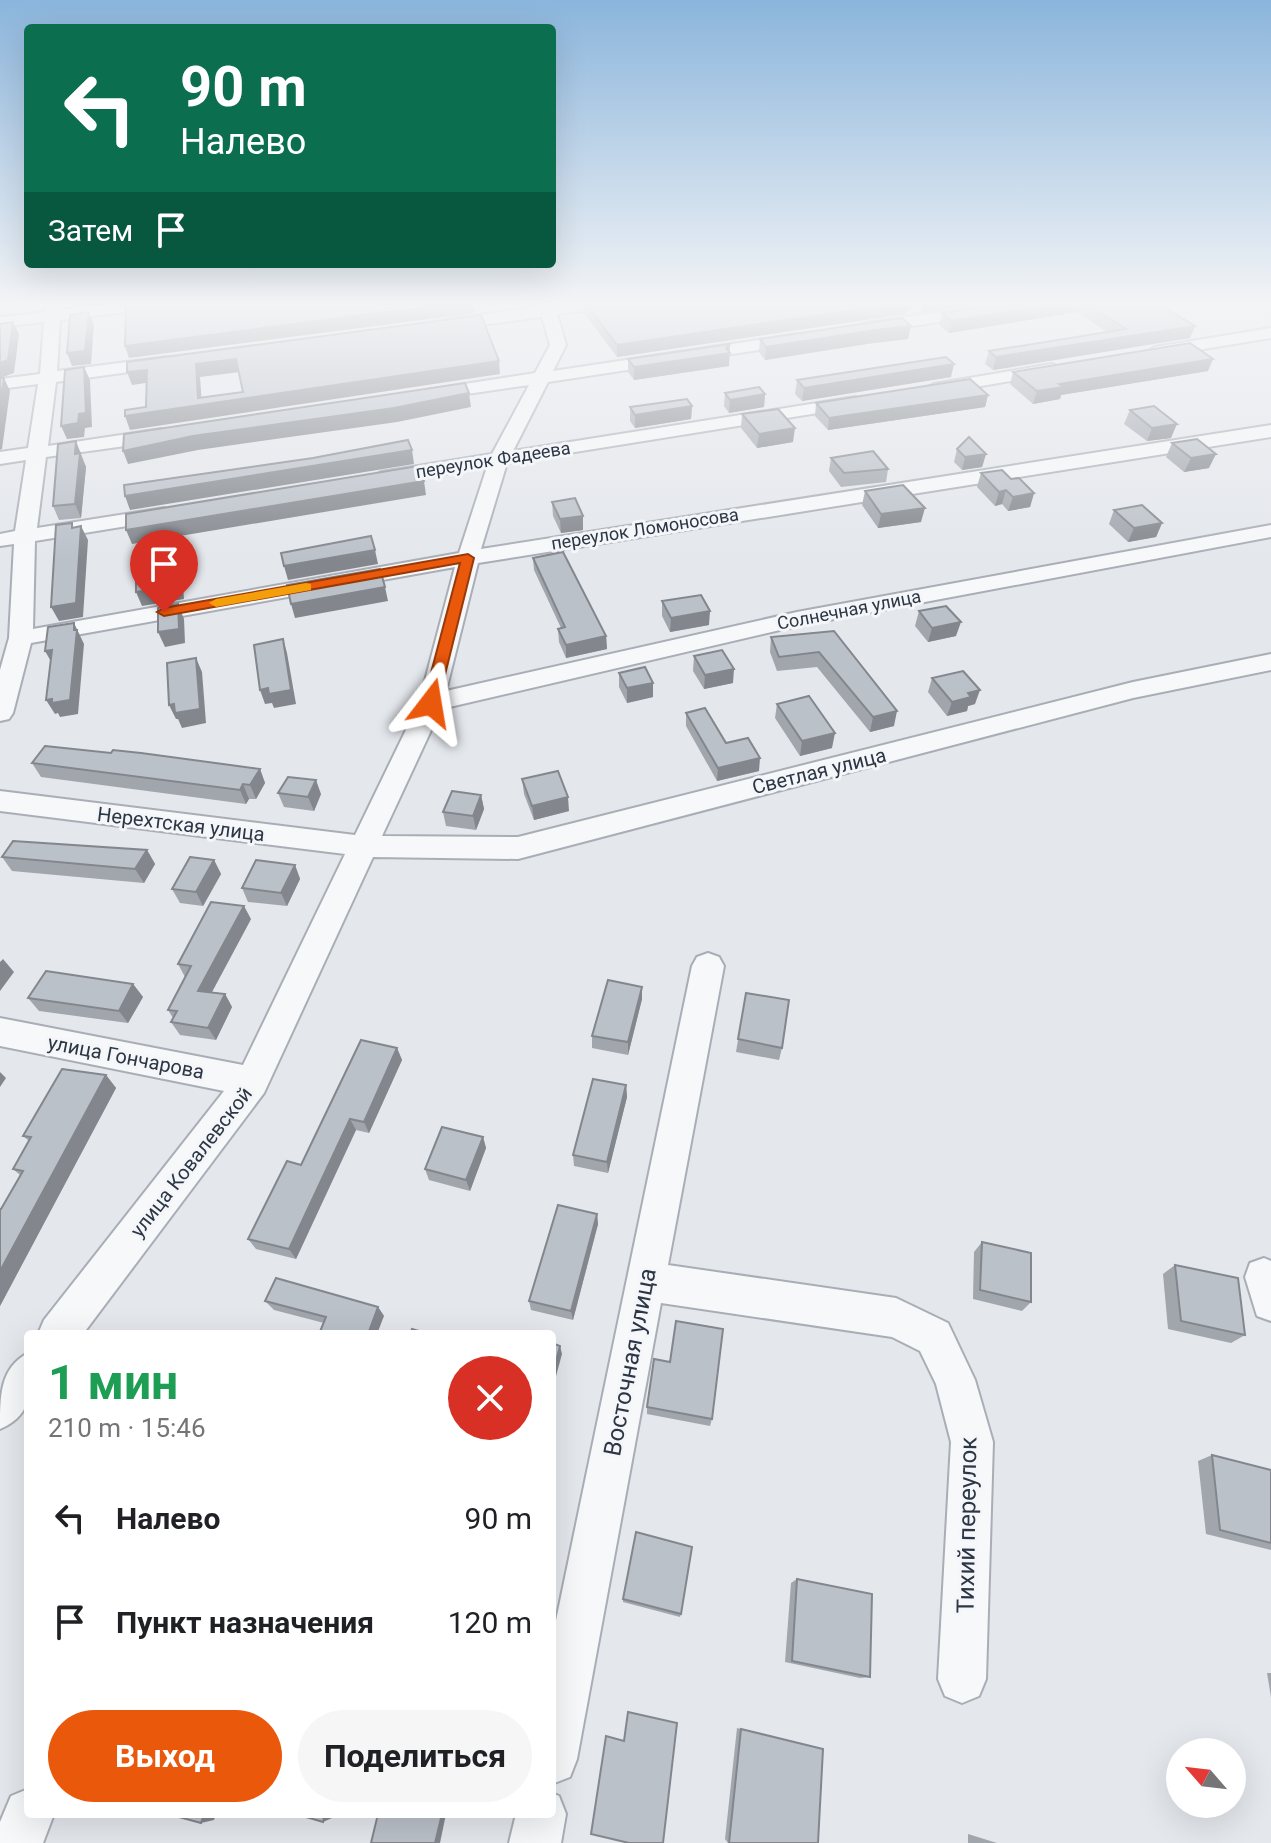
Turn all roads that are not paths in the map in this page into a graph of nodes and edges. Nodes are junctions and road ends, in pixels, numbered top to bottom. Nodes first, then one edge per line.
1 (46, 390) edge
2 (460, 390) edge
3 (534, 390) edge
4 (926, 390) edge
5 (920, 391) edge
6 (414, 397) edge
7 (873, 399) edge
8 (1271, 431) edge
9 (178, 433) edge
10 (39, 451) junction
11 (0, 458) edge
12 (499, 459) junction
13 (362, 482) edge
14 (178, 512) edge
15 (1271, 531) edge
16 (25, 537) junction
17 (0, 540) edge
18 (468, 558) junction
19 (21, 638) junction
20 (1271, 662) edge
21 (431, 703) junction
22 (0, 713) edge
23 (0, 801) edge
24 (363, 846) junction
25 (708, 966) dead end
26 (0, 1032) edge
27 (252, 1082) junction
28 (646, 1281) junction
29 (61, 1330) edge
30 (962, 1679) dead end
31 (556, 1739) edge
32 (27, 1818) edge
33 (540, 1818) edge
34 (17, 1843) edge
35 (535, 1843) edge

1 - 10 street
2 - 6 street
3 - 12 street, улица Ковалевской
4 - 5 street
7 - 12 street, переулок Фадеева
8 - 18 street, переулок Ломоносова
9 - 10 street
10 - 11 street
10 - 16 street
12 - 13 street, переулок Фадеева
12 - 18 street, улица Ковалевской
14 - 16 street
15 - 21 street, Солнечная улица
16 - 17 street
16 - 19 street
18 - 19 street, переулок Ломоносова
18 - 21 street, улица Ковалевской
19 - 22 street
20 - 24 street, Светлая улица
21 - 24 street, улица Ковалевской
23 - 24 street, Нерехтская улица
24 - 27 street, улица Ковалевской
25 - 28 street, Восточная улица
26 - 27 street, улица Гончарова
27 - 29 street, улица Ковалевской
28 - 30 street, Тихий переулок
28 - 31 street, Восточная улица
32 - 34 street
33 - 35 street

